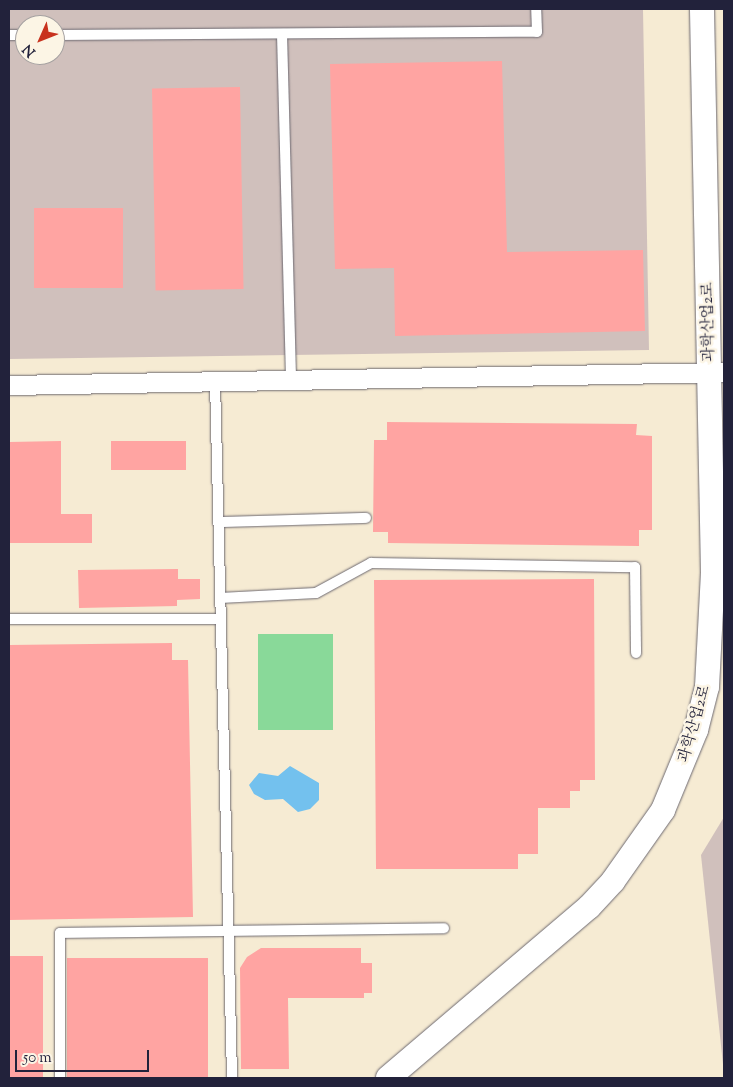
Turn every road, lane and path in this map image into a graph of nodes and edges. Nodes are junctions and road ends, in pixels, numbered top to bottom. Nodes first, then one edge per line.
1 (536, 9) edge
2 (702, 9) edge
3 (282, 34) junction
4 (65, 35) edge
5 (717, 373) edge
6 (291, 380) junction
7 (215, 381) junction
8 (9, 385) edge
9 (366, 518) dead end
10 (219, 522) junction
11 (220, 598) junction
12 (9, 619) edge
13 (221, 619) junction
14 (636, 653) dead end
15 (444, 928) dead end
16 (228, 931) junction
17 (60, 1078) edge
18 (232, 1078) edge
19 (388, 1078) edge

1 - 3 lane
2 - 5 street, 과학산업2로
3 - 4 lane
3 - 6 lane
5 - 6 street
5 - 19 street, 과학산업2로
6 - 7 street
7 - 8 street
7 - 10 lane
9 - 10 lane
10 - 11 lane
11 - 13 lane
11 - 14 lane
12 - 13 lane
13 - 16 lane
15 - 16 lane
16 - 17 lane
16 - 18 lane

